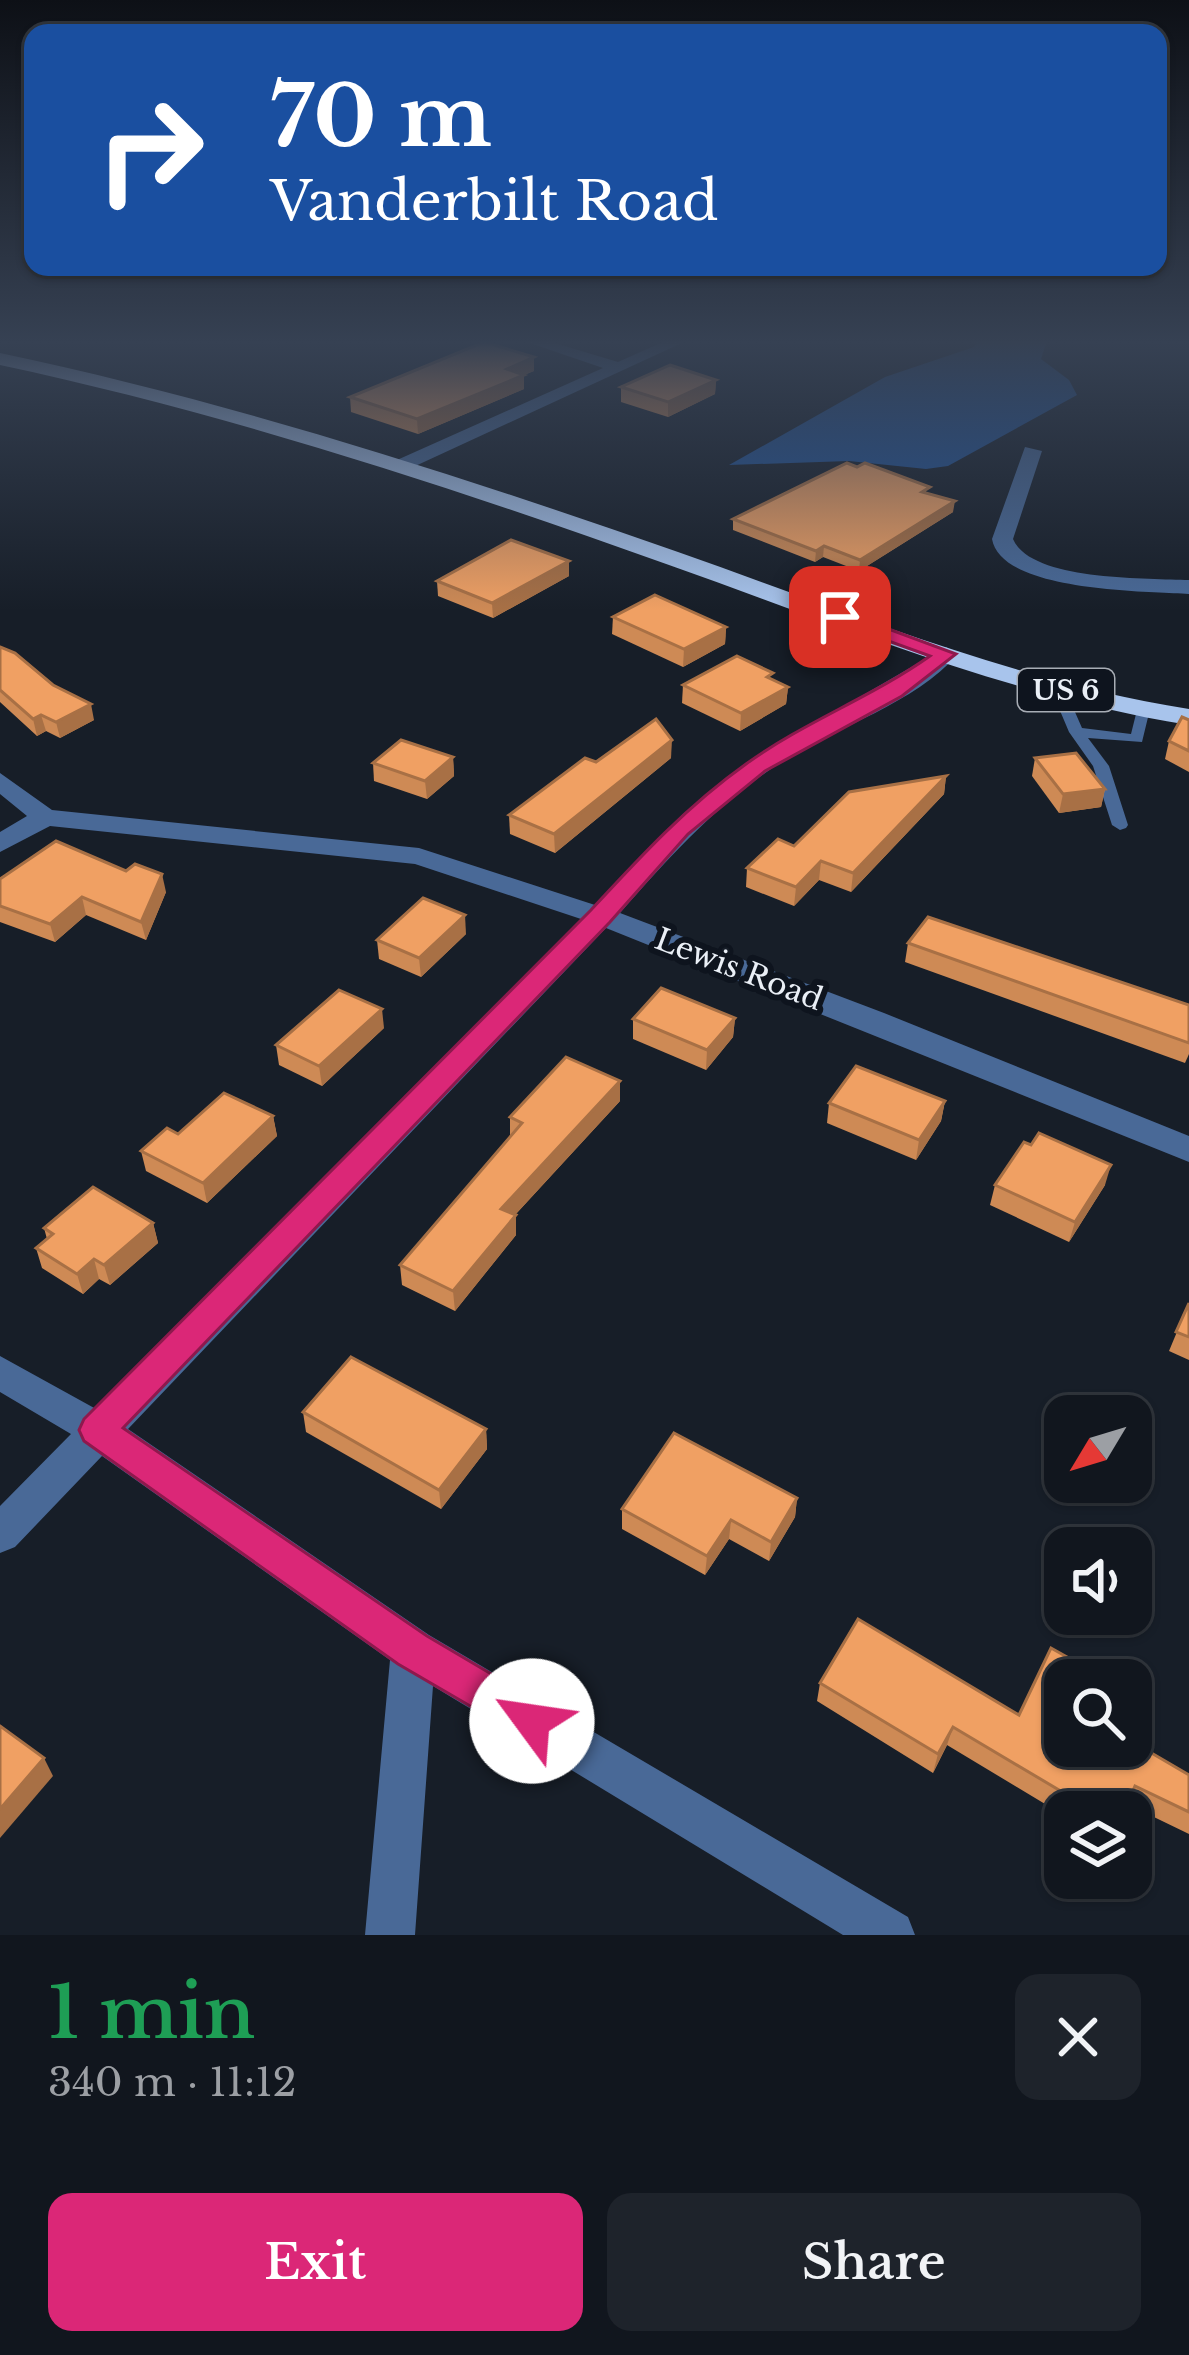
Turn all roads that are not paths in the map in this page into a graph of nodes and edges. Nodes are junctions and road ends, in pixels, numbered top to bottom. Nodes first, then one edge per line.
1 (297, 431) edge
2 (476, 431) edge
3 (1032, 452) dead end
4 (404, 464) junction
5 (1189, 587) edge
6 (946, 654) junction
7 (1057, 687) junction
8 (1143, 709) junction
9 (1189, 717) edge
10 (1076, 732) junction
11 (0, 782) edge
12 (45, 817) junction
13 (1120, 825) dead end
14 (0, 844) edge
15 (601, 916) junction
16 (1189, 1150) edge
17 (0, 1372) edge
18 (97, 1430) junction
19 (0, 1534) edge
20 (413, 1650) junction
21 (390, 1935) edge
22 (890, 1935) edge

1 - 4 highway, US 6
2 - 4 street
3 - 5 street
4 - 6 highway, US 6
6 - 7 highway, US 6
6 - 15 street
7 - 8 highway, US 6
7 - 10 lane
8 - 9 highway, US 6
8 - 10 lane
10 - 13 lane
11 - 12 street
12 - 14 street
12 - 15 street, Lewis Road
15 - 16 street, Lewis Road
15 - 18 street
17 - 18 street
18 - 19 street
18 - 20 street
20 - 21 street
20 - 22 street

